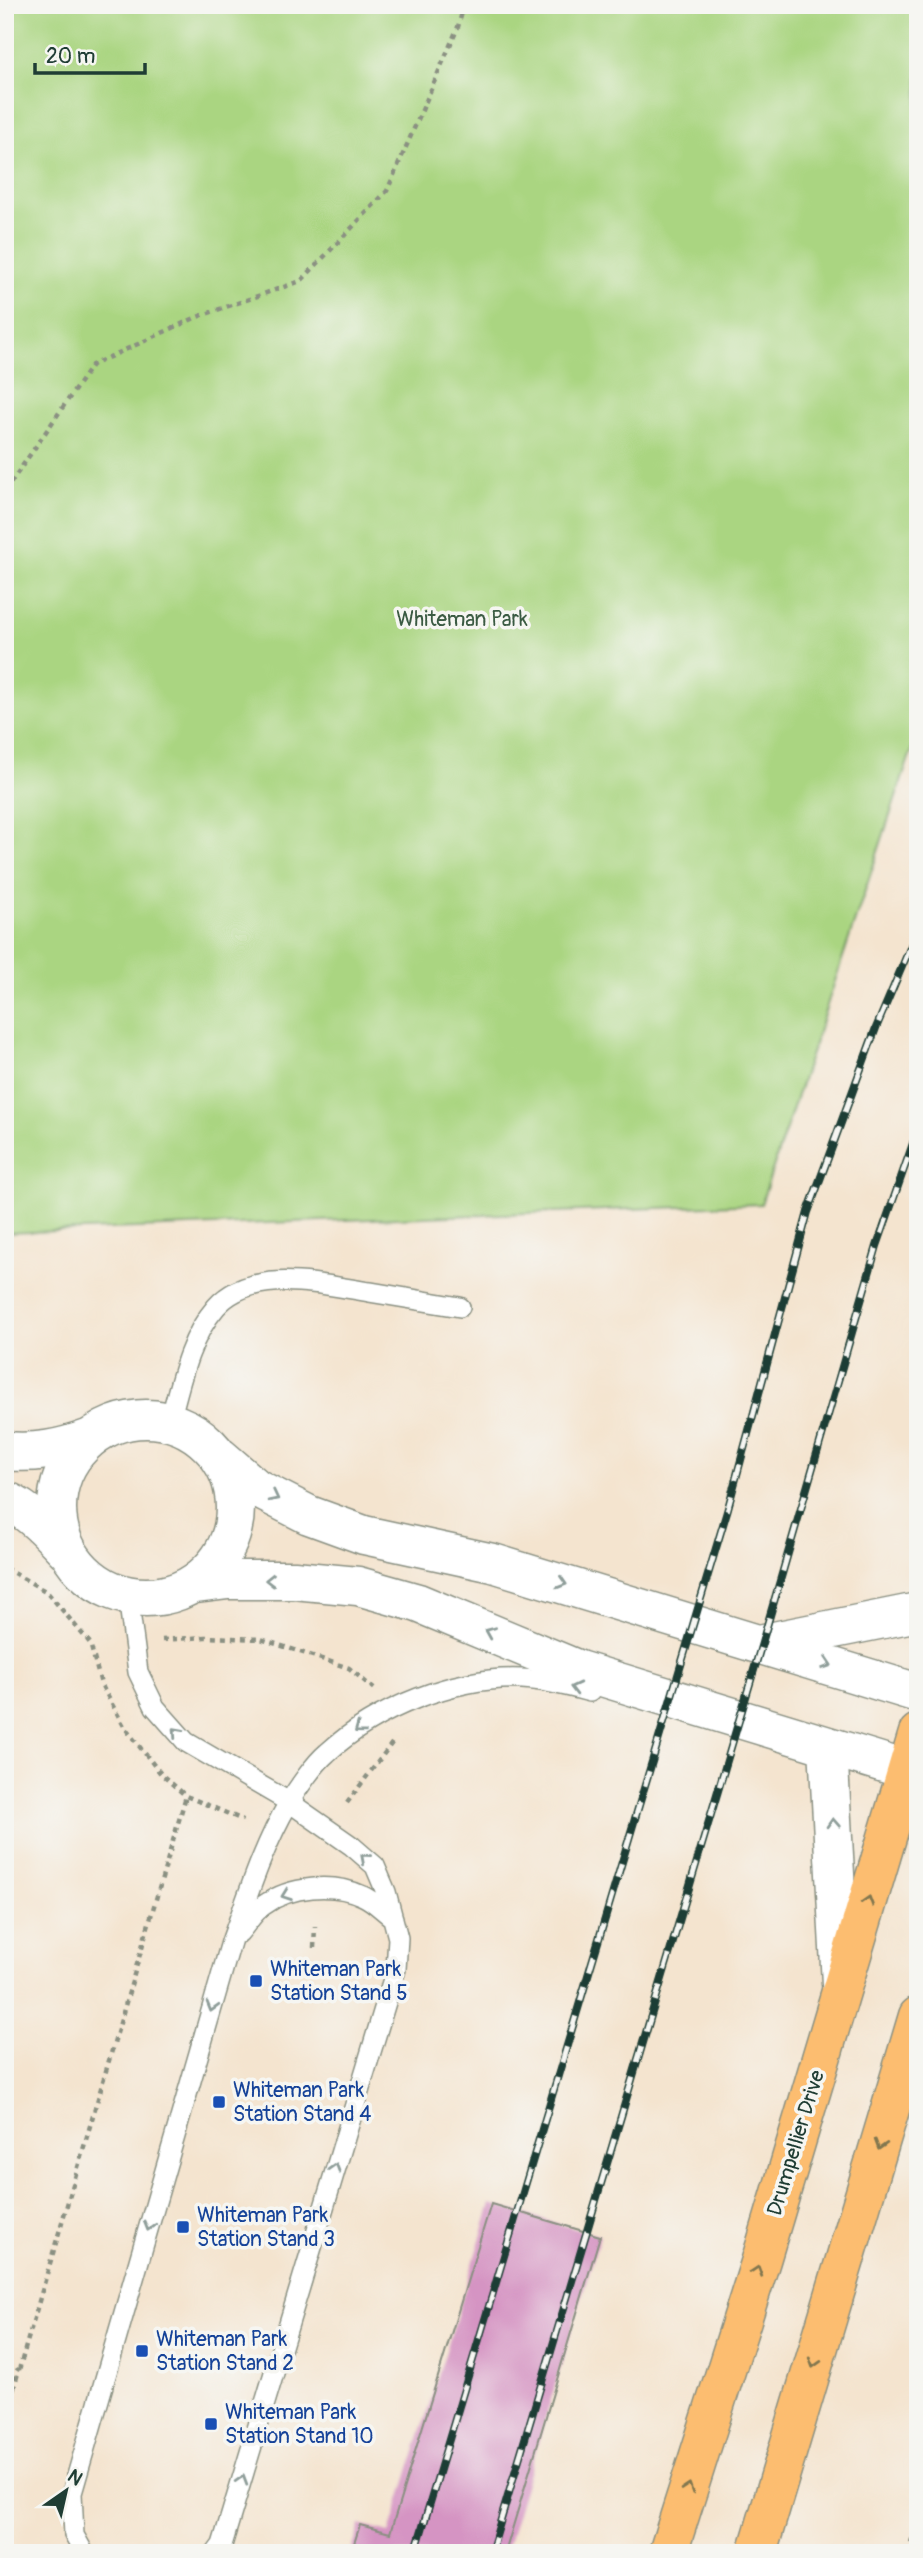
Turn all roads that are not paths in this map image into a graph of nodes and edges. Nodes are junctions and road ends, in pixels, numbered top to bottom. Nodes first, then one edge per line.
1 (460, 1307) dead end
2 (170, 1421) junction
3 (88, 1439) junction
4 (5, 1451) edge
5 (220, 1457) junction
6 (5, 1500) edge
7 (67, 1551) junction
8 (195, 1584) junction
9 (128, 1596) junction
10 (918, 1612) edge
11 (762, 1643) junction
12 (918, 1693) edge
13 (762, 1726) junction
14 (918, 1732) edge
15 (828, 1746) junction
16 (912, 1772) edge
17 (289, 1802) junction
18 (393, 1918) junction
19 (231, 1942) junction
20 (842, 1989) junction
21 (917, 2021) edge
22 (84, 2553) edge
23 (216, 2553) edge
24 (668, 2553) edge
25 (757, 2553) edge

1 - 2 lane
2 - 3 street
2 - 5 street
3 - 4 street
3 - 7 street
5 - 8 street
5 -> 11 street
6 - 7 street
7 - 9 street
8 - 9 street
13 -> 8 street
17 -> 9 lane
10 - 11 street
11 -> 12 street
13 - 15 street
13 -> 17 lane
14 - 16 main road, Drumpellier Drive
15 - 16 street
20 -> 15 street
20 -> 16 main road, Drumpellier Drive
18 -> 17 lane
17 - 19 lane
18 -> 19 lane
23 -> 18 lane
19 -> 22 lane
24 -> 20 main road, Drumpellier Drive
21 -> 25 main road

